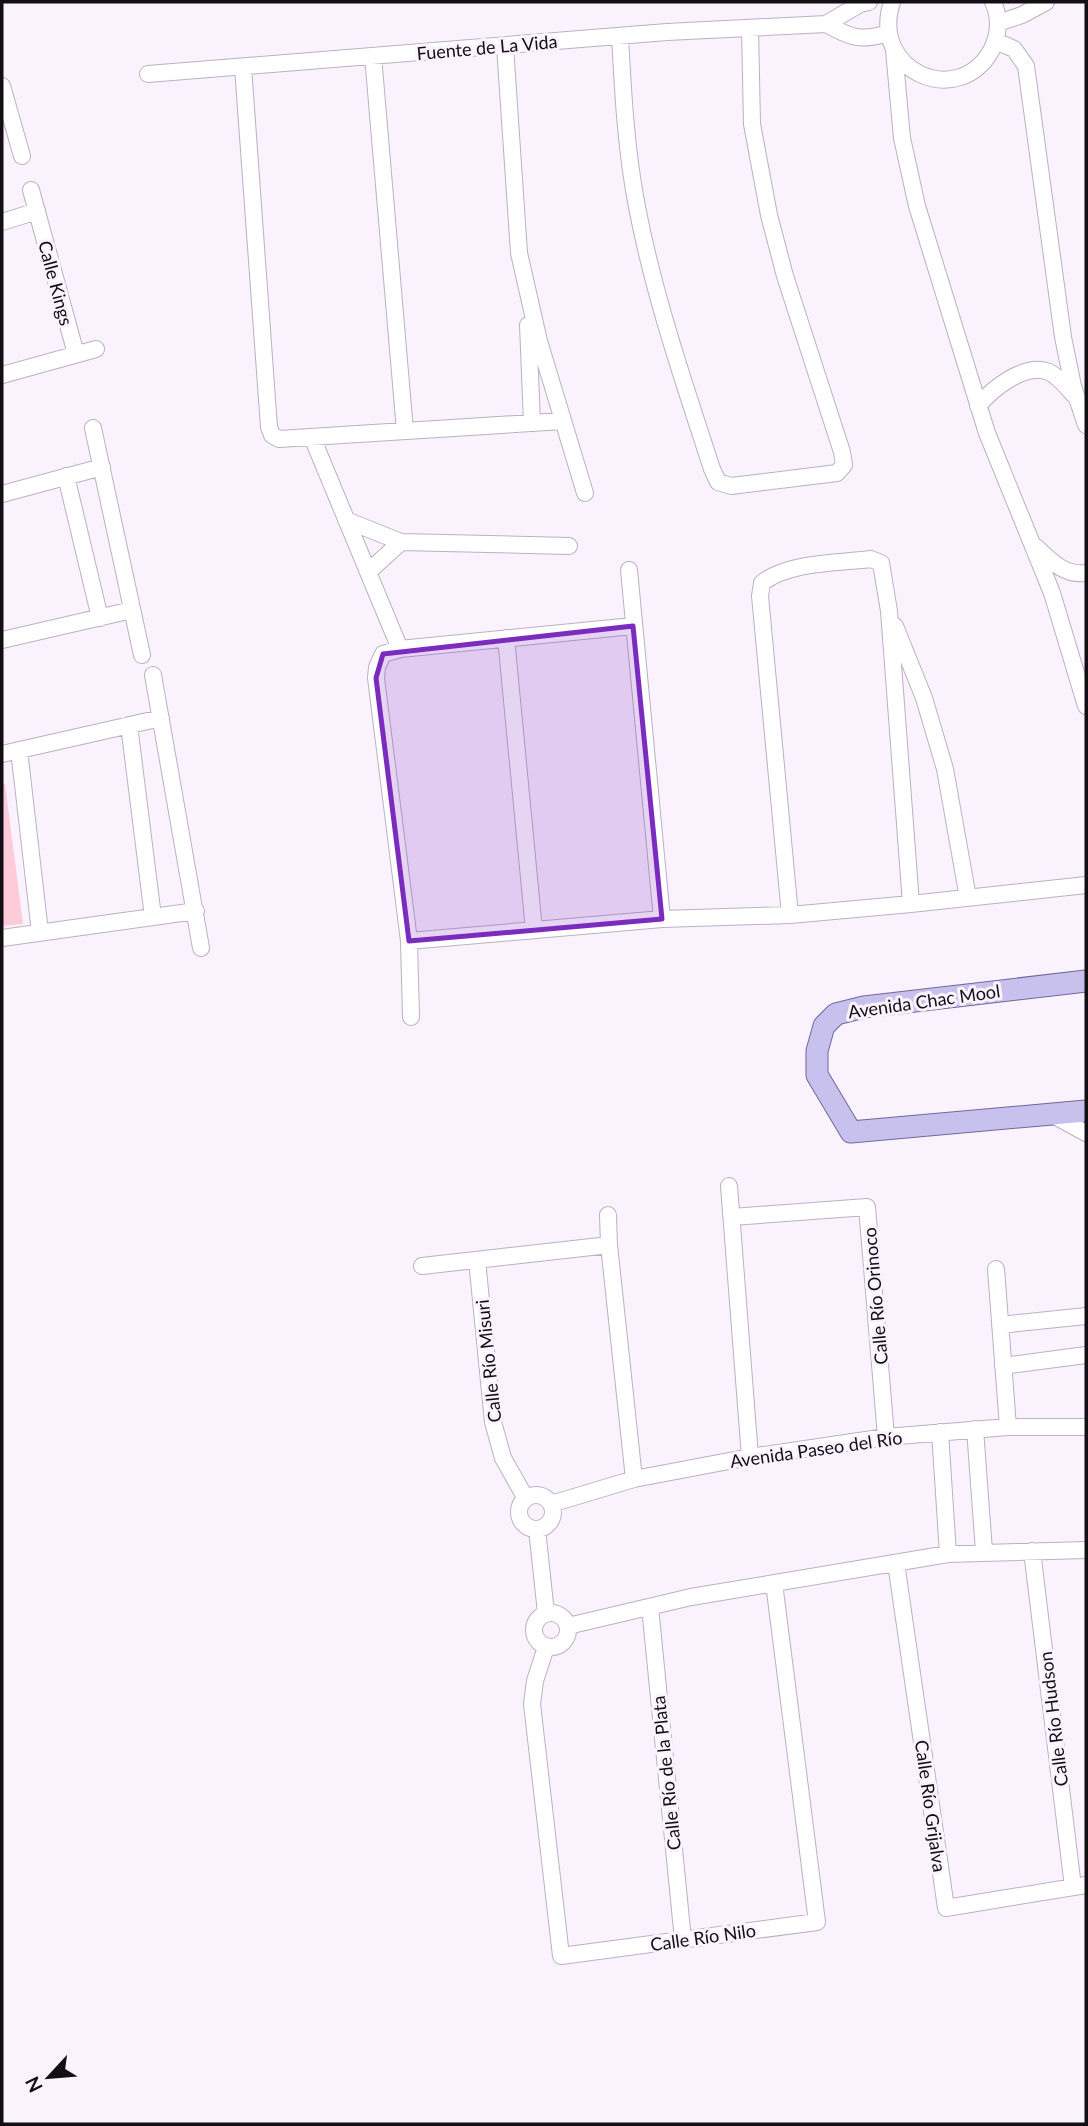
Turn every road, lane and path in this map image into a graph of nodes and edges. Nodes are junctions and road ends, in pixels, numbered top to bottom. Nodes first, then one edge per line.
1 (869, 2) edge
2 (892, 2) edge
3 (993, 2) edge
4 (1046, 2) edge
5 (827, 23) junction
6 (999, 23) junction
7 (750, 28) junction
8 (888, 33) junction
9 (620, 36) junction
10 (996, 41) junction
11 (505, 46) junction
12 (894, 50) junction
13 (373, 56) junction
14 (243, 67) junction
15 (148, 75) dead end
16 (2, 86) edge
17 (6, 116) edge
18 (22, 156) dead end
19 (31, 190) dead end
20 (37, 211) junction
21 (2, 222) edge
22 (527, 291) junction
23 (96, 349) dead end
24 (76, 354) junction
25 (2, 376) edge
26 (1077, 398) junction
27 (978, 406) junction
28 (563, 421) junction
29 (532, 423) junction
30 (1086, 425) edge
31 (93, 428) dead end
32 (405, 431) junction
33 (312, 438) junction
34 (102, 467) junction
35 (66, 475) junction
36 (585, 493) dead end
37 (2, 494) edge
38 (346, 520) junction
39 (401, 542) junction
40 (1031, 542) junction
41 (569, 546) dead end
42 (629, 570) dead end
43 (368, 572) junction
44 (1086, 573) edge
45 (132, 610) junction
46 (889, 611) junction
47 (100, 618) junction
48 (633, 626) junction
49 (506, 638) junction
50 (2, 640) edge
51 (400, 649) junction
52 (142, 655) dead end
53 (153, 675) dead end
54 (1086, 706) edge
55 (161, 718) junction
56 (129, 725) junction
57 (19, 750) junction
58 (2, 754) edge
59 (1086, 884) edge
60 (968, 898) junction
61 (911, 904) junction
62 (196, 911) junction
63 (790, 915) junction
64 (153, 917) junction
65 (662, 919) junction
66 (534, 930) junction
67 (40, 932) junction
68 (2, 938) edge
69 (409, 941) junction
70 (201, 948) dead end
71 (1086, 981) edge
72 (411, 1017) dead end
73 (1086, 1111) edge
74 (1053, 1115) junction
75 (1086, 1133) edge
76 (729, 1186) dead end
77 (608, 1215) dead end
78 (732, 1217) junction
79 (609, 1245) junction
80 (477, 1260) junction
81 (422, 1266) dead end
82 (996, 1269) dead end
83 (1086, 1316) edge
84 (1000, 1325) junction
85 (1086, 1355) edge
86 (1003, 1366) junction
87 (1008, 1427) junction
88 (1086, 1427) edge
89 (975, 1429) junction
90 (940, 1432) junction
91 (886, 1437) junction
92 (750, 1457) junction
93 (634, 1479) junction
94 (525, 1497) junction
95 (551, 1504) junction
96 (537, 1529) junction
97 (1032, 1550) junction
98 (1086, 1550) edge
99 (984, 1551) junction
100 (948, 1554) junction
101 (896, 1563) junction
102 (774, 1583) junction
103 (650, 1606) junction
104 (546, 1613) junction
105 (568, 1626) junction
106 (546, 1647) junction
107 (1080, 1886) edge
108 (683, 1940) junction

1 - 5 street, Fuente de La Vida
2 - 8 street
3 - 6 street
4 - 6 street
5 - 7 street, Fuente de La Vida
5 - 8 street, Fuente de La Vida
6 - 10 street
7 - 9 street, Fuente de La Vida
7 - 9 street
8 - 12 street
9 - 11 street, Fuente de La Vida
10 - 12 street
10 - 26 street
11 - 13 street, Fuente de La Vida
11 - 22 street
12 - 27 street
13 - 14 street, Fuente de La Vida
13 - 32 street
14 - 15 street, Fuente de La Vida
14 - 33 street
16 - 17 street
17 - 18 street
19 - 20 street, Calle Kings
20 - 21 street
20 - 24 street, Calle Kings
22 - 28 street
22 - 29 street
23 - 24 street
24 - 25 street
26 - 27 street
26 - 30 street
27 - 40 street
28 - 29 street
28 - 36 street
29 - 32 street
31 - 34 street
32 - 33 street
33 - 38 street
34 - 35 street
34 - 45 street
35 - 37 street
35 - 47 street
38 - 39 street
38 - 43 street
39 - 41 street
39 - 43 street
40 - 44 street
40 - 54 street
42 - 48 street
43 - 51 street
45 - 47 street
45 - 52 street
46 - 60 street
46 - 61 street
46 - 63 street
47 - 50 street
48 - 49 street
48 - 65 street
49 - 51 street
49 - 66 street
51 - 69 street
53 - 55 street
55 - 56 street
55 - 62 street
56 - 57 street
56 - 64 street
57 - 58 street
57 - 67 street
59 - 60 street
60 - 61 street
61 - 63 street
62 - 64 street
62 - 70 street
63 - 65 street
64 - 67 street
65 - 66 street
66 - 69 street
67 - 68 street
69 - 72 street
71 - 74 main road, Avenida Chac Mool
73 - 74 main road, Avenida Chac Mool
74 - 75 street
76 - 78 street
77 - 79 street
78 - 91 street, Calle Río Orinoco
78 - 92 street
79 - 80 street
79 - 93 street
80 - 81 street
80 - 94 street, Calle Río Misuri
82 - 84 street
83 - 84 street
84 - 86 street
85 - 86 street
86 - 87 street
87 - 88 street, Avenida Paseo del Río
87 - 89 street, Avenida Paseo del Río
89 - 90 street, Avenida Paseo del Río
89 - 99 street
90 - 91 street, Avenida Paseo del Río
90 - 100 street
91 - 92 street, Avenida Paseo del Río
92 - 93 street, Avenida Paseo del Río
93 - 95 street, Avenida Paseo del Río
94 - 95 street
94 - 96 street
95 - 96 street
96 - 104 street
97 - 98 street
97 - 99 street
97 - 107 street, Calle Río Hudson
99 - 100 street
100 - 101 street
101 - 102 street
101 - 107 street, Calle Río Grijalva
102 - 103 street
102 - 108 street, Calle Río Nilo
103 - 105 street
103 - 108 street, Calle Río de la Plata
104 - 105 street
104 - 106 street
105 - 106 street
106 - 108 street, Calle Río Nilo

